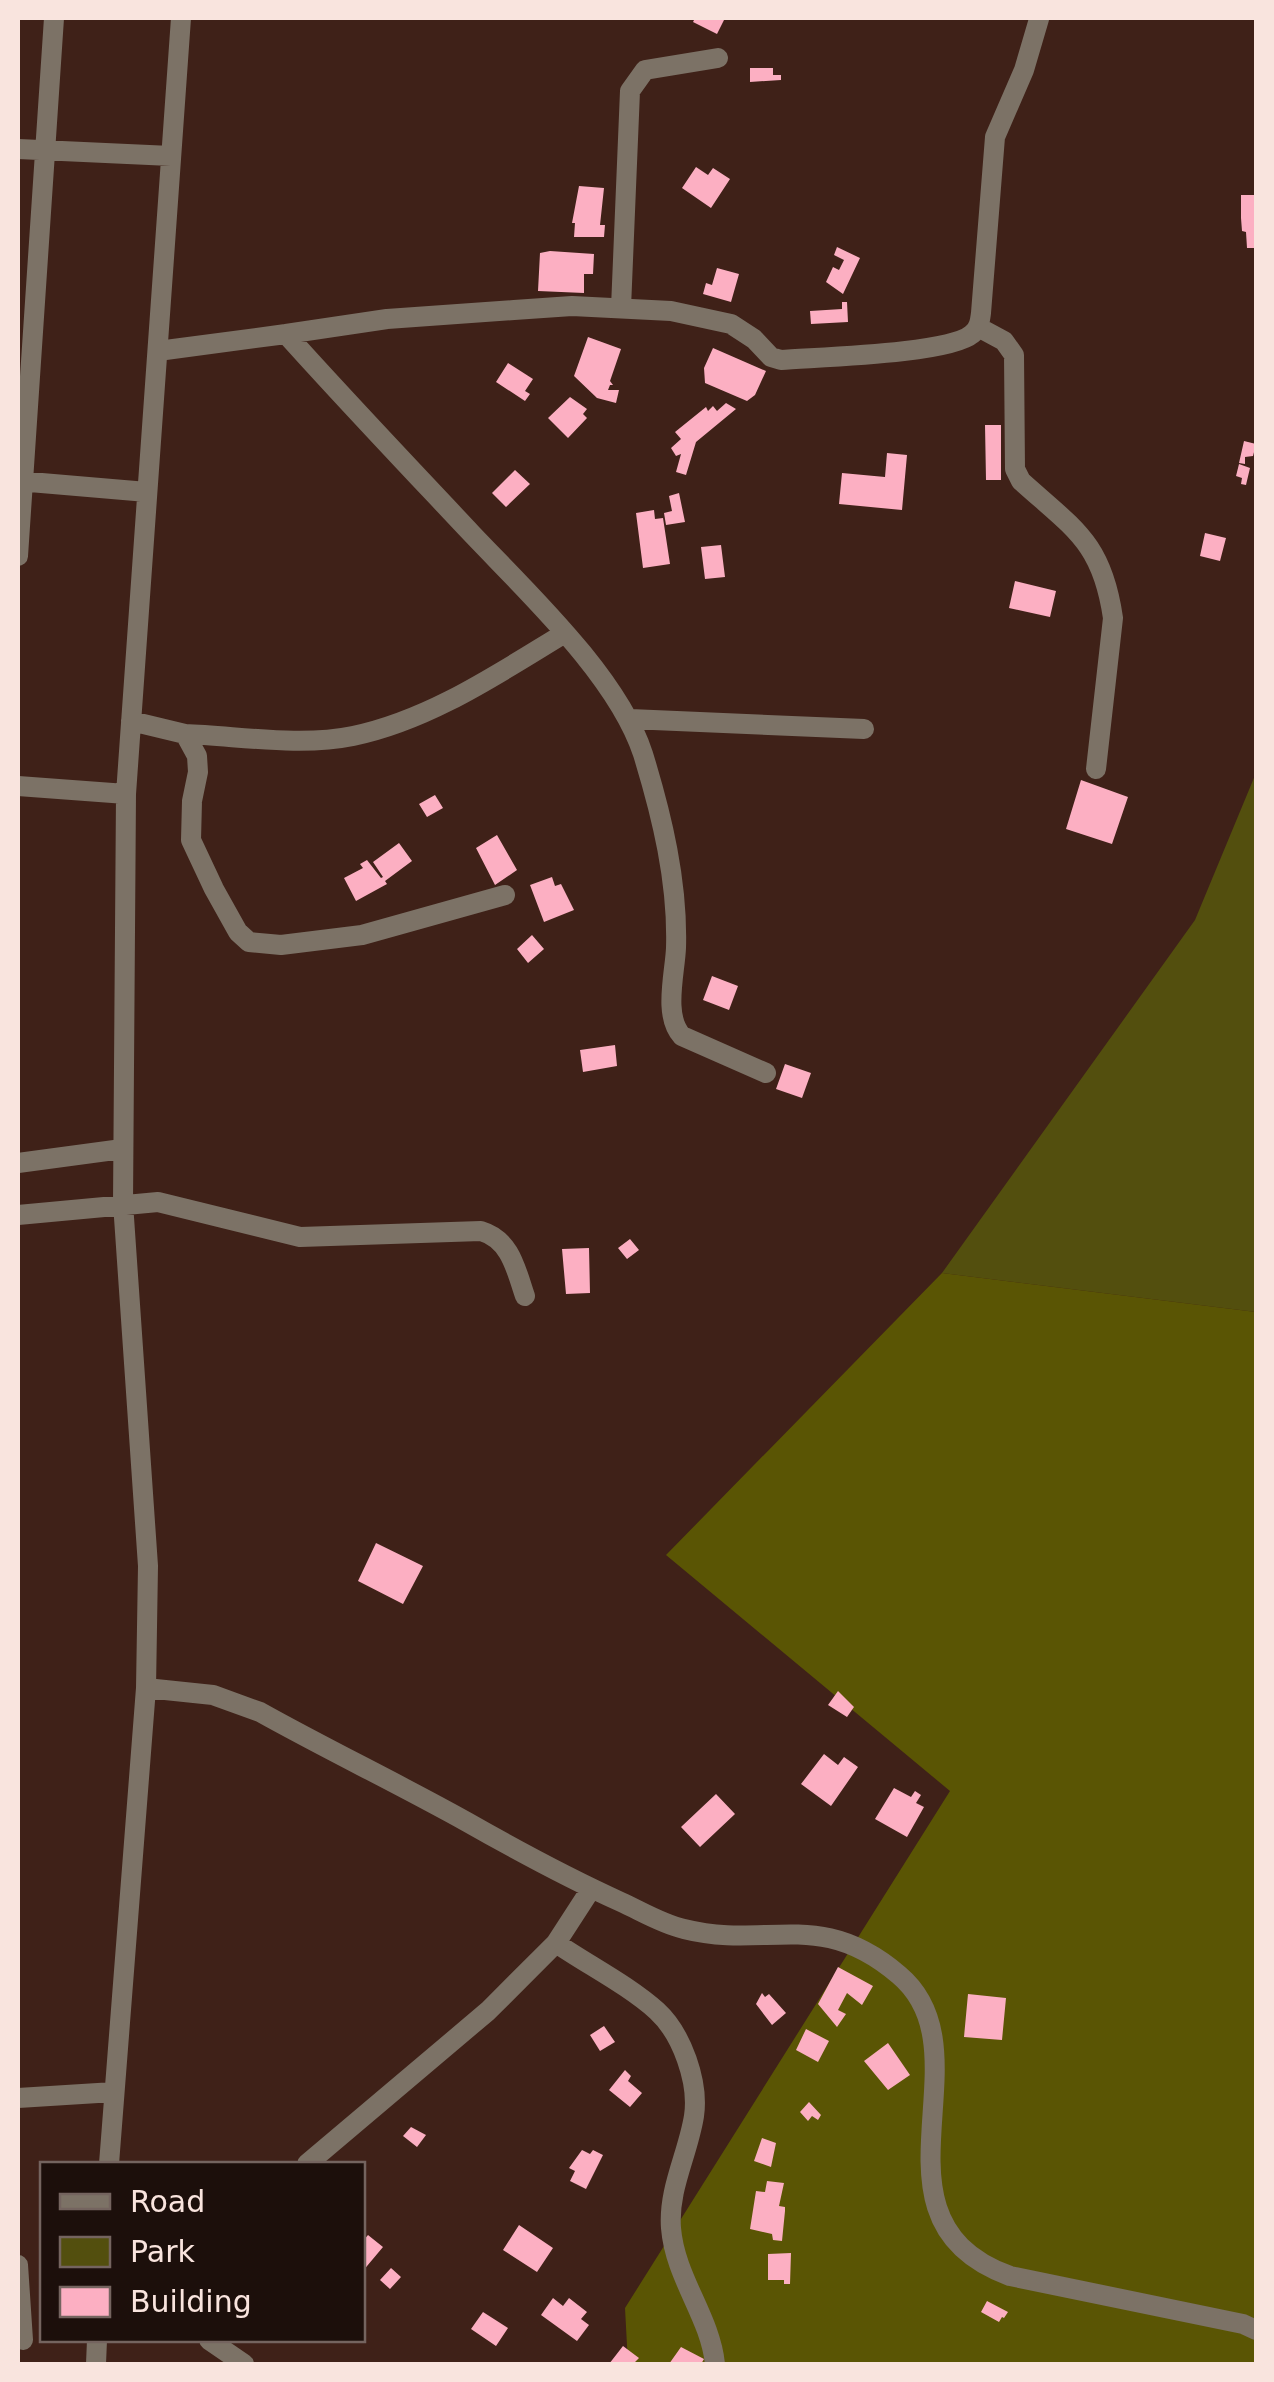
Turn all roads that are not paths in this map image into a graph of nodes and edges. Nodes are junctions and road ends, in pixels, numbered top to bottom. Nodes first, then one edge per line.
1 (54, 18) edge
2 (181, 18) edge
3 (1039, 19) edge
4 (718, 58) dead end
5 (18, 148) edge
6 (45, 150) junction
7 (171, 156) junction
8 (621, 308) junction
9 (978, 327) junction
10 (286, 334) junction
11 (158, 351) junction
12 (20, 481) edge
13 (147, 492) junction
14 (18, 556) edge
15 (566, 634) junction
16 (630, 719) junction
17 (131, 721) junction
18 (864, 729) dead end
19 (185, 734) junction
20 (1096, 769) dead end
21 (18, 786) edge
22 (126, 794) junction
23 (505, 895) dead end
24 (766, 1073) dead end
25 (122, 1148) junction
26 (18, 1163) edge
27 (124, 1203) junction
28 (18, 1215) edge
29 (524, 1296) dead end
30 (146, 1688) junction
31 (591, 1888) junction
32 (556, 1943) junction
33 (114, 2092) junction
34 (18, 2098) edge
35 (109, 2162) edge
36 (308, 2162) edge
37 (18, 2265) edge
38 (1256, 2330) edge
39 (28, 2339) edge
40 (212, 2342) edge
41 (244, 2364) edge
42 (715, 2364) edge

1 - 6 street
2 - 7 street
3 - 9 street
4 - 8 street
5 - 6 street
6 - 7 street
6 - 12 street
7 - 11 street
8 - 9 street
8 - 10 street
9 - 20 street
10 - 11 street
10 - 15 street
11 - 13 street
12 - 13 street
12 - 14 street
13 - 17 street
15 - 16 street
15 - 19 street
16 - 18 street
16 - 24 street
17 - 19 street
17 - 22 street
19 - 23 street
21 - 22 street
22 - 25 street
25 - 26 street
25 - 27 street
27 - 28 street
27 - 29 street
27 - 30 street
30 - 31 street
30 - 33 street
31 - 32 street
31 - 38 street
32 - 36 street
32 - 42 street
33 - 34 street
33 - 35 street
37 - 39 street
40 - 41 street

